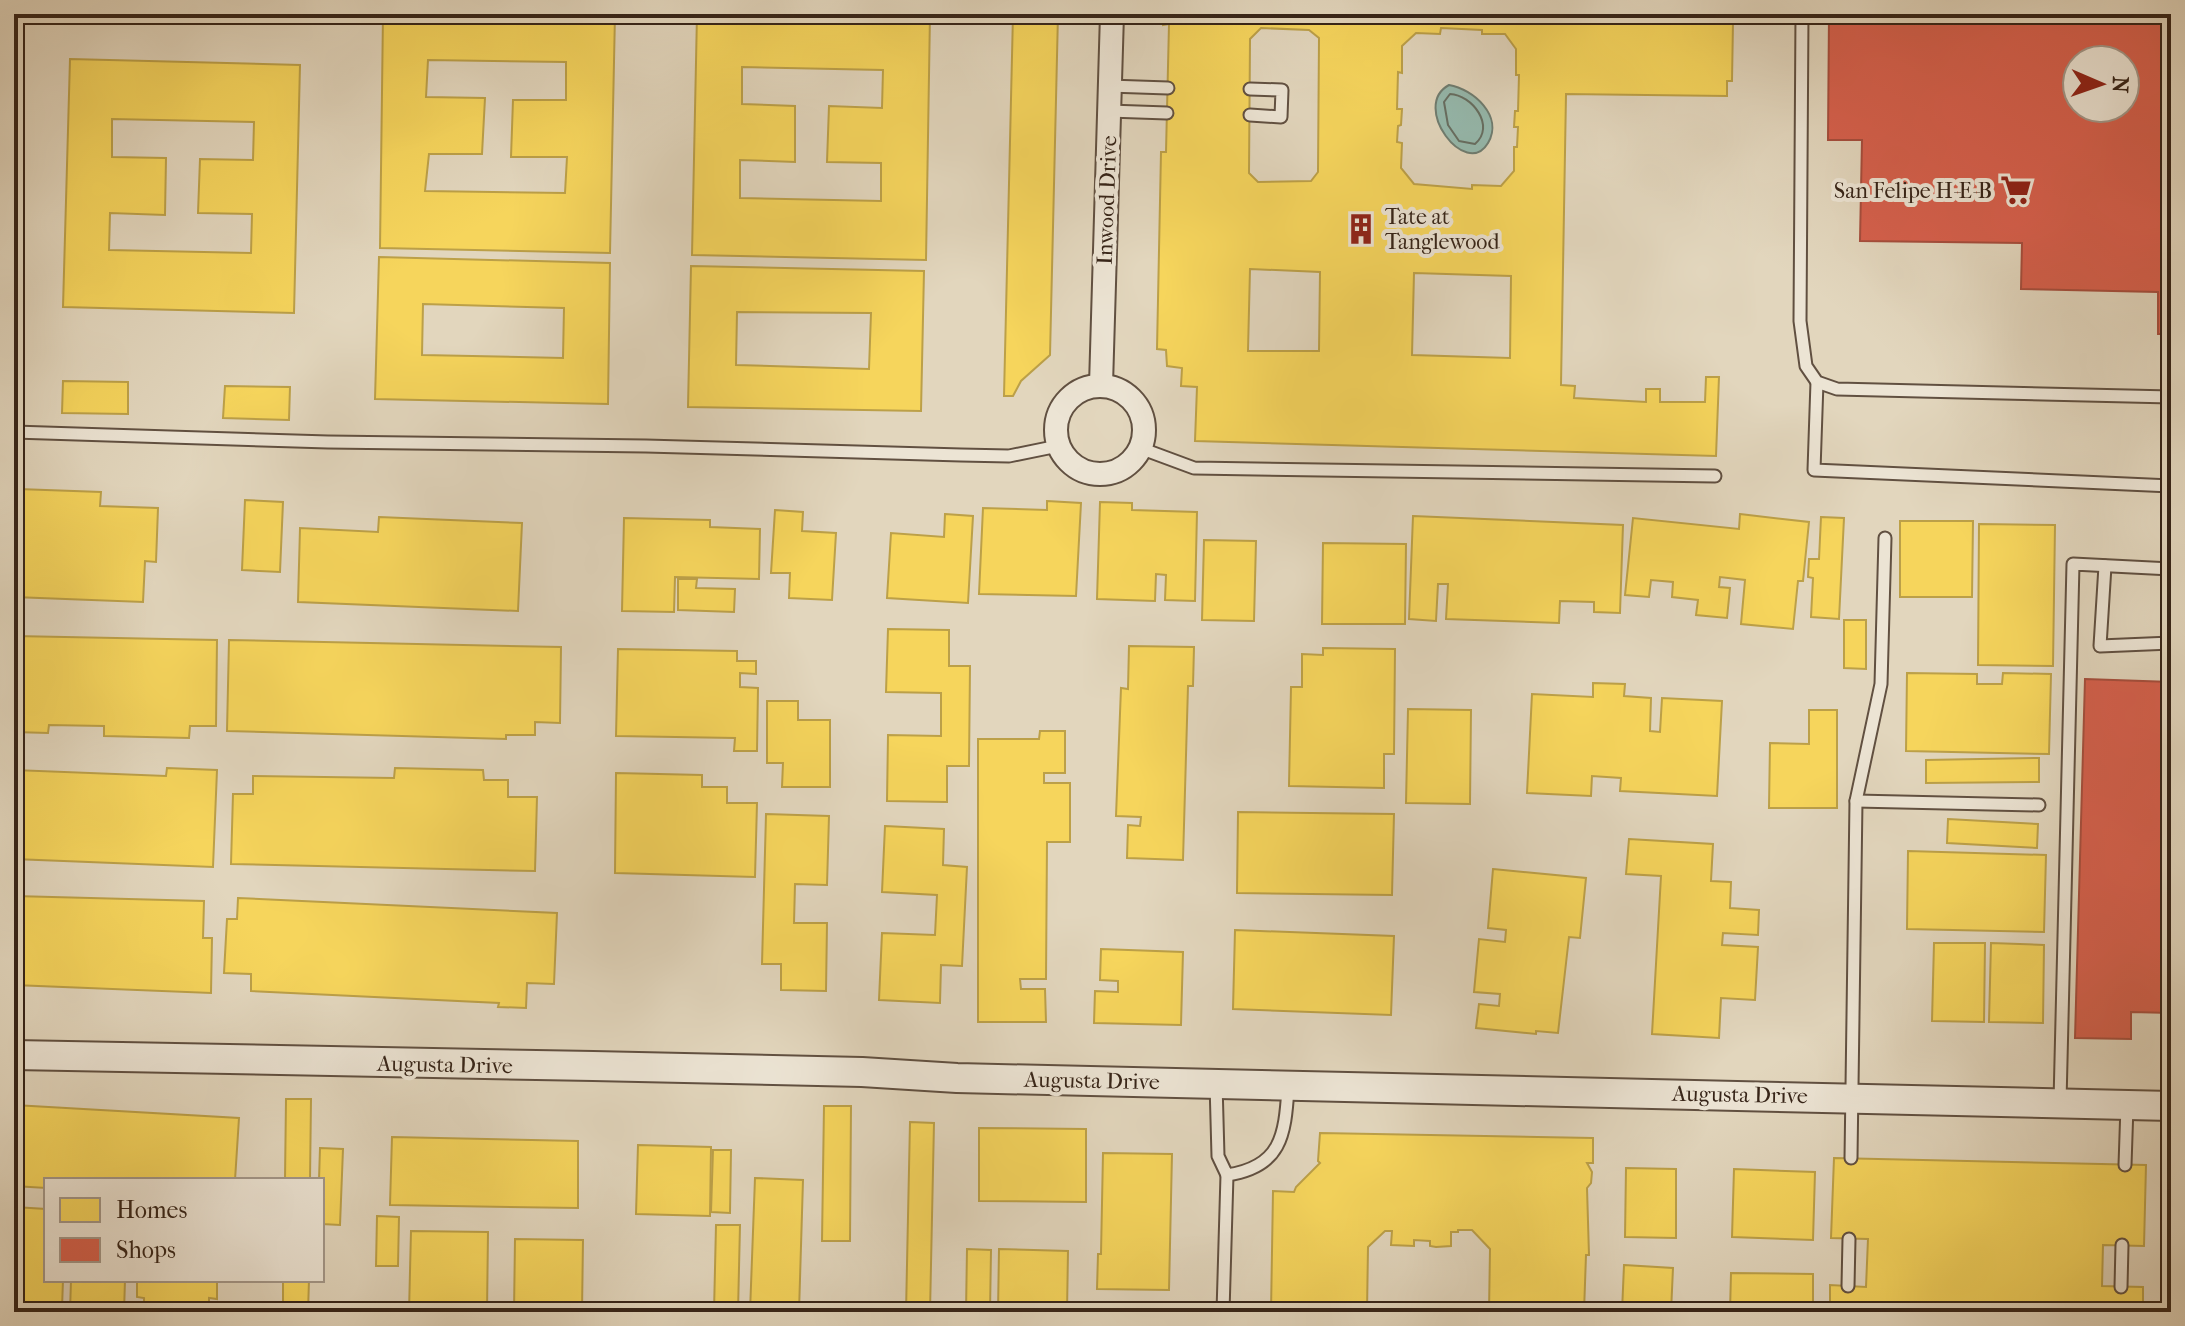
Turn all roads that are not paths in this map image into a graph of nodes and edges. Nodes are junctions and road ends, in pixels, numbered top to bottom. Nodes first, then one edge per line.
1 (1112, 14) edge
2 (1802, 14) edge
3 (1109, 86) junction
4 (1168, 88) dead end
5 (1250, 89) dead end
6 (1109, 111) junction
7 (1167, 113) dead end
8 (1250, 115) dead end
9 (1817, 382) junction
10 (1101, 385) junction
11 (2171, 397) edge
12 (14, 432) edge
13 (1058, 446) junction
14 (1140, 448) junction
15 (1715, 476) dead end
16 (2171, 486) edge
17 (1885, 538) dead end
18 (2105, 566) junction
19 (2171, 569) edge
20 (2171, 643) edge
21 (1856, 801) junction
22 (2039, 805) dead end
23 (14, 1055) edge
24 (1216, 1082) junction
25 (1289, 1084) junction
26 (1852, 1097) junction
27 (2060, 1102) junction
28 (2127, 1104) junction
29 (2171, 1106) edge
30 (1851, 1158) dead end
31 (2125, 1165) dead end
32 (1227, 1175) junction
33 (1849, 1239) dead end
34 (2122, 1245) dead end
35 (1848, 1286) dead end
36 (2121, 1287) dead end
37 (1223, 1312) edge

1 - 3 street, Inwood Drive
2 - 9 lane
3 - 4 lane
3 - 6 street, Inwood Drive
5 - 8 lane
6 - 7 lane
6 - 10 street, Inwood Drive
9 - 11 lane
9 - 16 lane
10 - 13 street
10 - 14 street
12 - 13 lane
13 - 14 street
14 - 15 lane
17 - 21 lane
18 - 19 lane
18 - 20 lane
18 - 27 lane
21 - 22 lane
21 - 26 lane
23 - 24 street, Augusta Drive
24 - 25 street, Augusta Drive
24 - 32 lane
25 - 26 street, Augusta Drive
25 - 32 lane
26 - 27 street, Augusta Drive
26 - 30 lane
27 - 28 street, Augusta Drive
28 - 29 street, Augusta Drive
28 - 31 lane
32 - 37 lane
33 - 35 lane
34 - 36 lane

